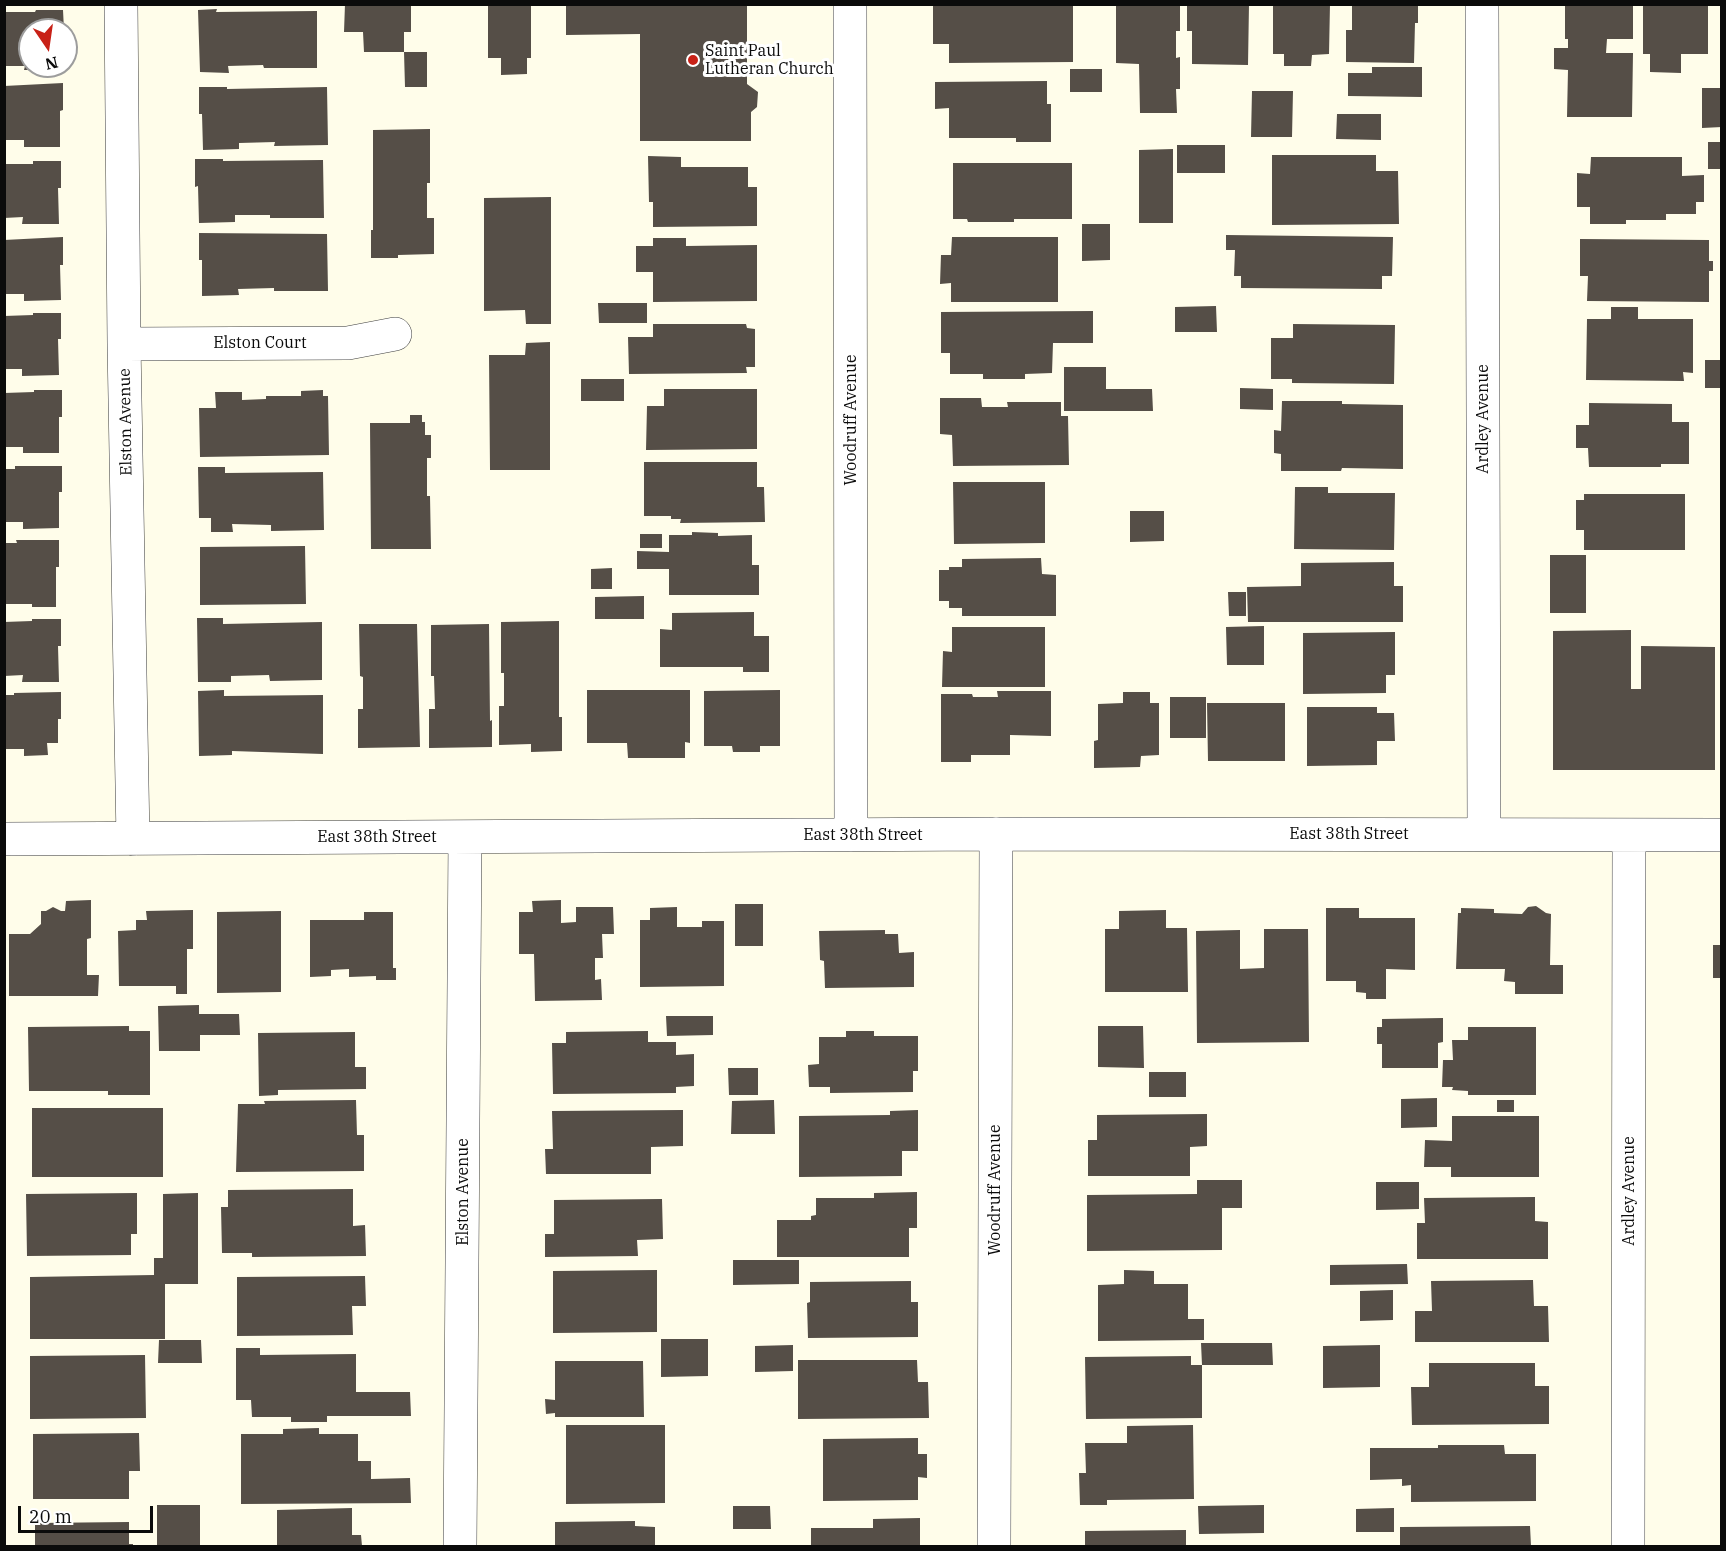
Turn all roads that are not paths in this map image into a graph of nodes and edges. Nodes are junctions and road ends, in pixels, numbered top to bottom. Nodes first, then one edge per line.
1 (121, 4) edge
2 (850, 4) edge
3 (1482, 4) edge
4 (395, 334) dead end
5 (124, 344) junction
6 (996, 834) junction
7 (1484, 834) junction
8 (851, 835) junction
9 (1629, 835) junction
10 (1722, 835) edge
11 (465, 837) junction
12 (4, 839) edge
13 (133, 839) junction
14 (460, 1546) edge
15 (994, 1546) edge
16 (1628, 1546) edge

1 - 5 street, Elston Avenue
2 - 8 street, Woodruff Avenue
3 - 7 street, Ardley Avenue
4 - 5 street, Elston Court
5 - 13 street, Elston Avenue
6 - 7 street, East 38th Street
6 - 8 street, East 38th Street
6 - 15 street, Woodruff Avenue
7 - 9 street, East 38th Street
8 - 11 street, East 38th Street
9 - 10 street, East 38th Street
9 - 16 street, Ardley Avenue
11 - 13 street, East 38th Street
11 - 14 street, Elston Avenue
12 - 13 street, East 38th Street

